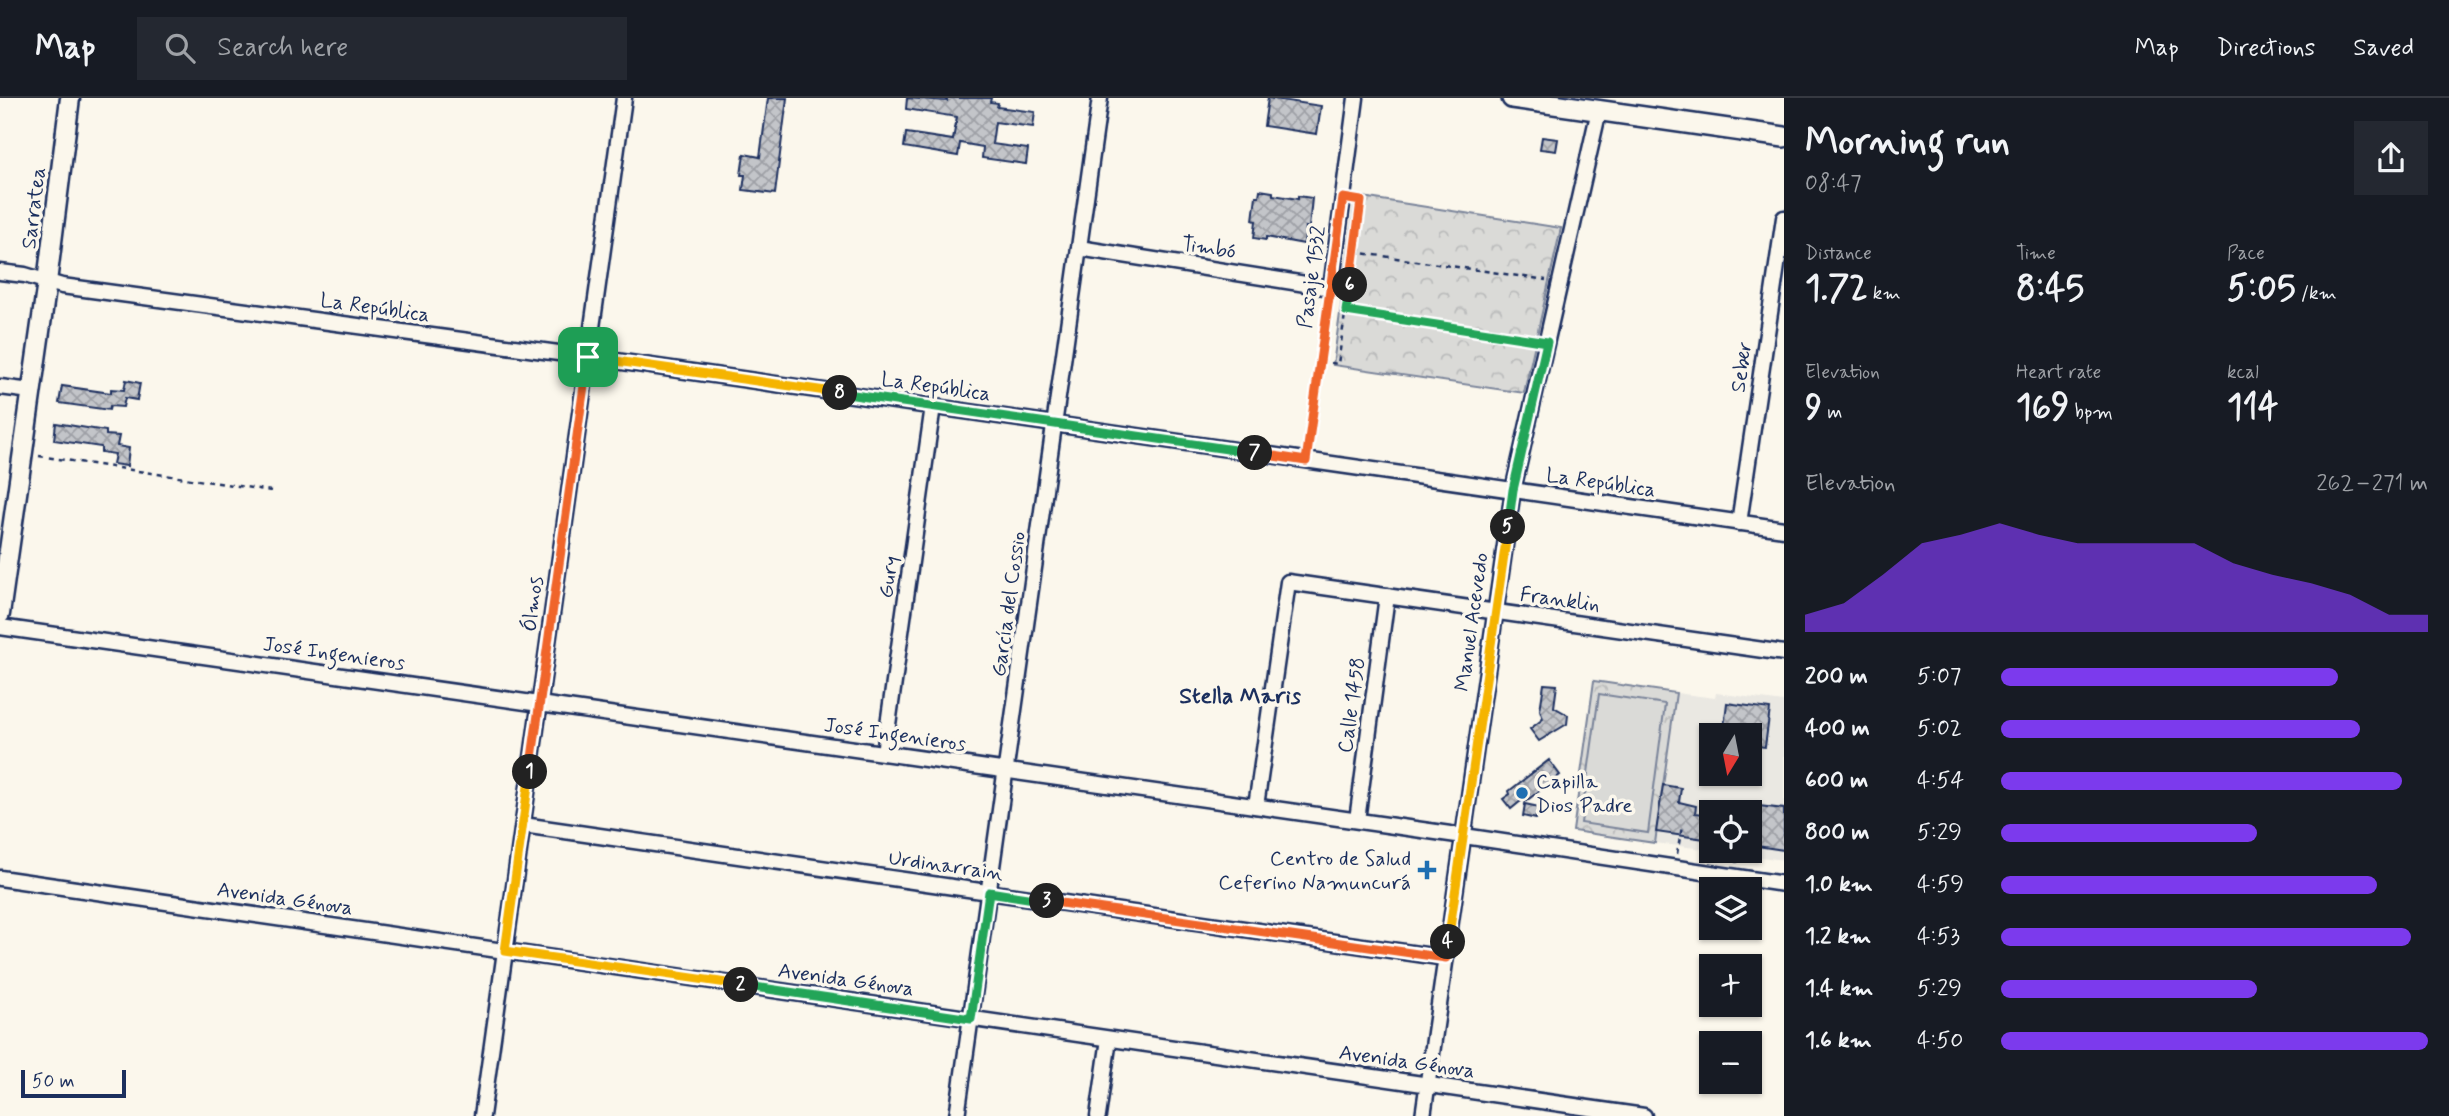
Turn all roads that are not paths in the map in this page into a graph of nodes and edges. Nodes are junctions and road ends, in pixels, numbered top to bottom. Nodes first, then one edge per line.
1 (70, 98) edge
2 (624, 98) edge
3 (1100, 98) edge
4 (1356, 98) edge
5 (1512, 98) edge
6 (1601, 104) edge
7 (1784, 137) edge
8 (1784, 218) edge
9 (1079, 248) junction
10 (0, 272) edge
11 (47, 282) junction
12 (1331, 288) joint
13 (588, 357) junction
14 (0, 387) edge
15 (31, 391) junction
16 (933, 407) junction
17 (1054, 424) junction
18 (1513, 490) junction
19 (1739, 523) junction
20 (1784, 529) edge
21 (1387, 596) junction
22 (1496, 611) junction
23 (0, 614) edge
24 (0, 627) edge
25 (1784, 653) edge
26 (540, 704) junction
27 (884, 753) junction
28 (1006, 771) junction
29 (1256, 806) junction
30 (1357, 820) junction
31 (523, 825) junction
32 (1464, 836) junction
33 (0, 878) edge
34 (1784, 884) edge
35 (989, 892) junction
36 (505, 951) junction
37 (1446, 958) junction
38 (971, 1019) junction
39 (1110, 1039) junction
40 (1428, 1085) junction
41 (482, 1116) edge
42 (957, 1116) edge
43 (1098, 1116) edge
44 (1423, 1116) edge
45 (1644, 1116) edge

1 - 11 street, Sarratea
2 - 13 street, Ólmos
3 - 9 street, García del Cossio
4 - 12 street, Pasaje 1532
5 - 6 main road
6 - 7 main road
6 - 18 street, Manuel Acevedo
8 - 19 street, Seber
9 - 12 street, Timbó
9 - 17 street, García del Cossio
10 - 11 street, La República
11 - 13 street, La República
11 - 15 street, Sarratea
13 - 16 street, La República
13 - 26 street, Ólmos
14 - 15 street
15 - 23 street, Sarratea
16 - 17 street, La República
16 - 27 street, Gury
17 - 18 street, La República
17 - 28 street, García del Cossio
18 - 19 street, La República
18 - 22 street, Manuel Acevedo
19 - 20 street, La República
21 - 22 street, Franklin
21 - 29 street, Franklin
21 - 30 street, Calle 1458
22 - 25 street, Franklin
22 - 32 street, Manuel Acevedo
24 - 26 street, José Ingenieros
26 - 27 street, José Ingenieros
26 - 31 street, Ólmos
27 - 28 street, José Ingenieros
28 - 29 street, José Ingenieros
28 - 35 street, García del Cossio
29 - 30 street, José Ingenieros
30 - 32 street, José Ingenieros
31 - 35 street, Urdinarrain
31 - 36 street, Ólmos
32 - 34 street, José Ingenieros
32 - 37 street, Manuel Acevedo
33 - 36 street, Avenida Génova
35 - 37 street, Urdinarrain
35 - 38 street, García del Cossio
36 - 38 street, Avenida Génova
36 - 41 street, Ólmos
37 - 40 street, Manuel Acevedo
38 - 39 street, Avenida Génova
38 - 42 street, García del Cossio
39 - 40 street, Avenida Génova
39 - 43 street
40 - 44 street, Manuel Acevedo
40 - 45 street, Avenida Génova

